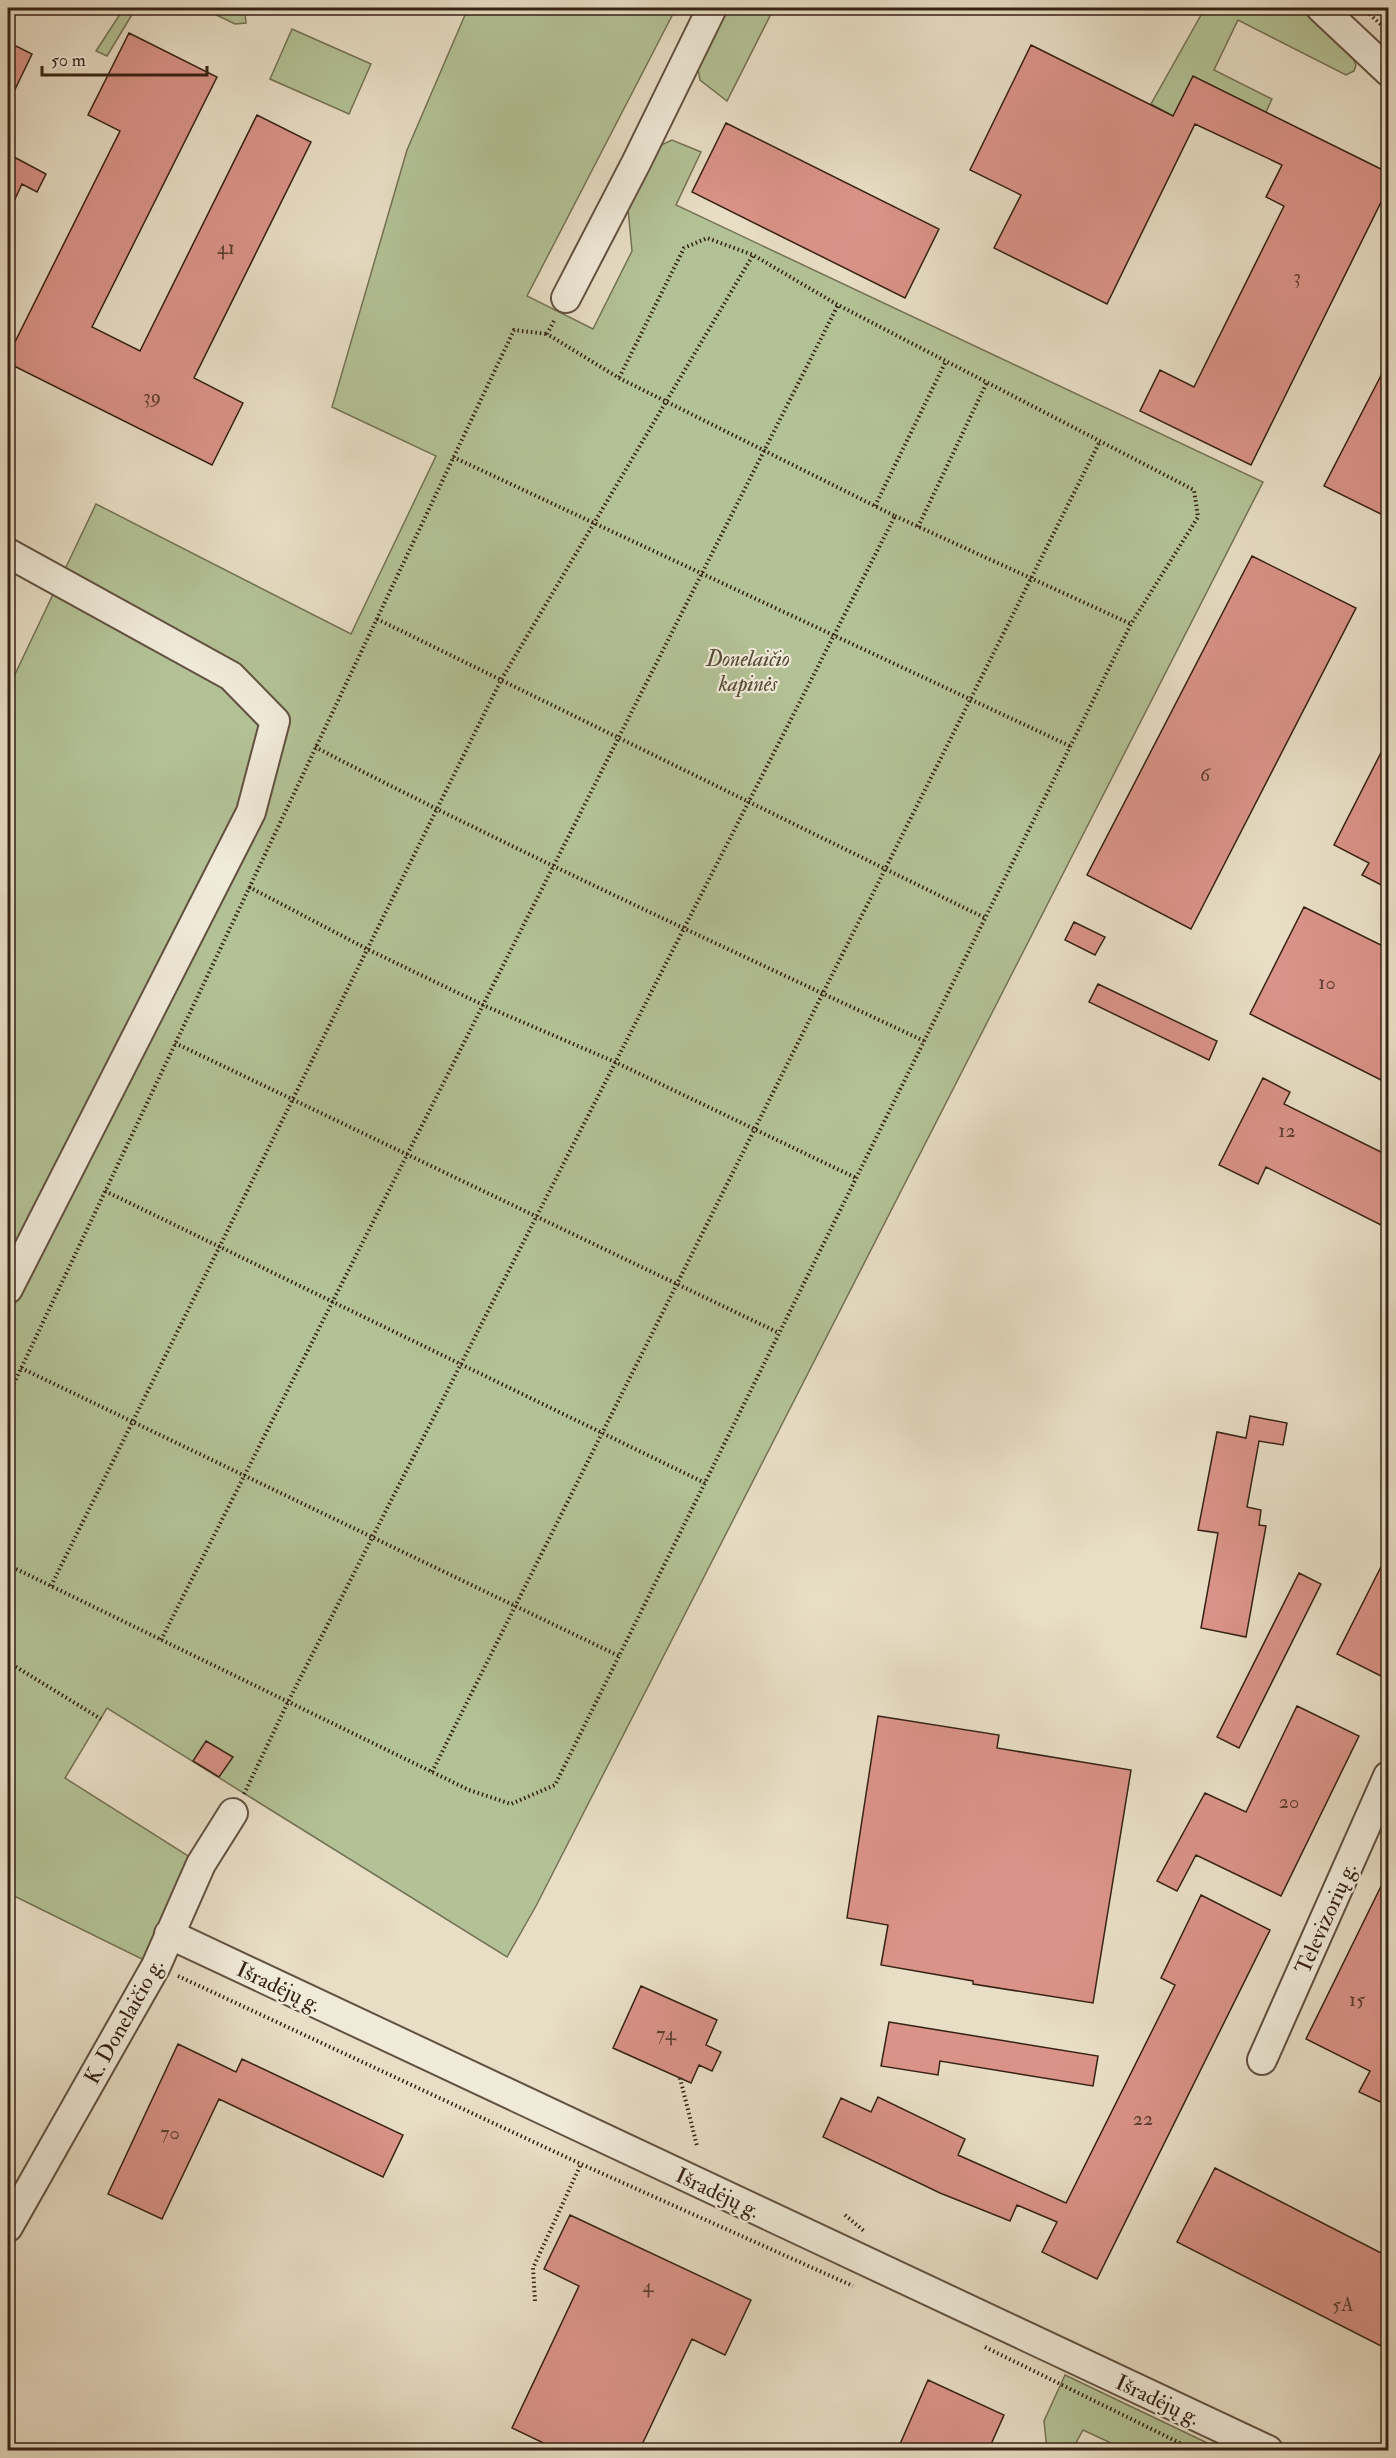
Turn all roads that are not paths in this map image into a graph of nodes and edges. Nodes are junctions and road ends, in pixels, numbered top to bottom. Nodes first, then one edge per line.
1 (712, 8) edge
2 (1321, 8) edge
3 (1389, 71) edge
4 (566, 298) road end
5 (8, 553) edge
6 (8, 1289) edge
7 (1389, 1776) edge
8 (232, 1813) road end
9 (169, 1934) junction
10 (1262, 2060) dead end
11 (8, 2227) edge
12 (1268, 2451) edge

1 - 4 street
2 - 3 street
5 - 6 street
7 - 10 street, Televizorių g.
8 - 9 street, K. Donelaičio g.
9 - 11 street, K. Donelaičio g.
9 - 12 street, Išradėjų g.

